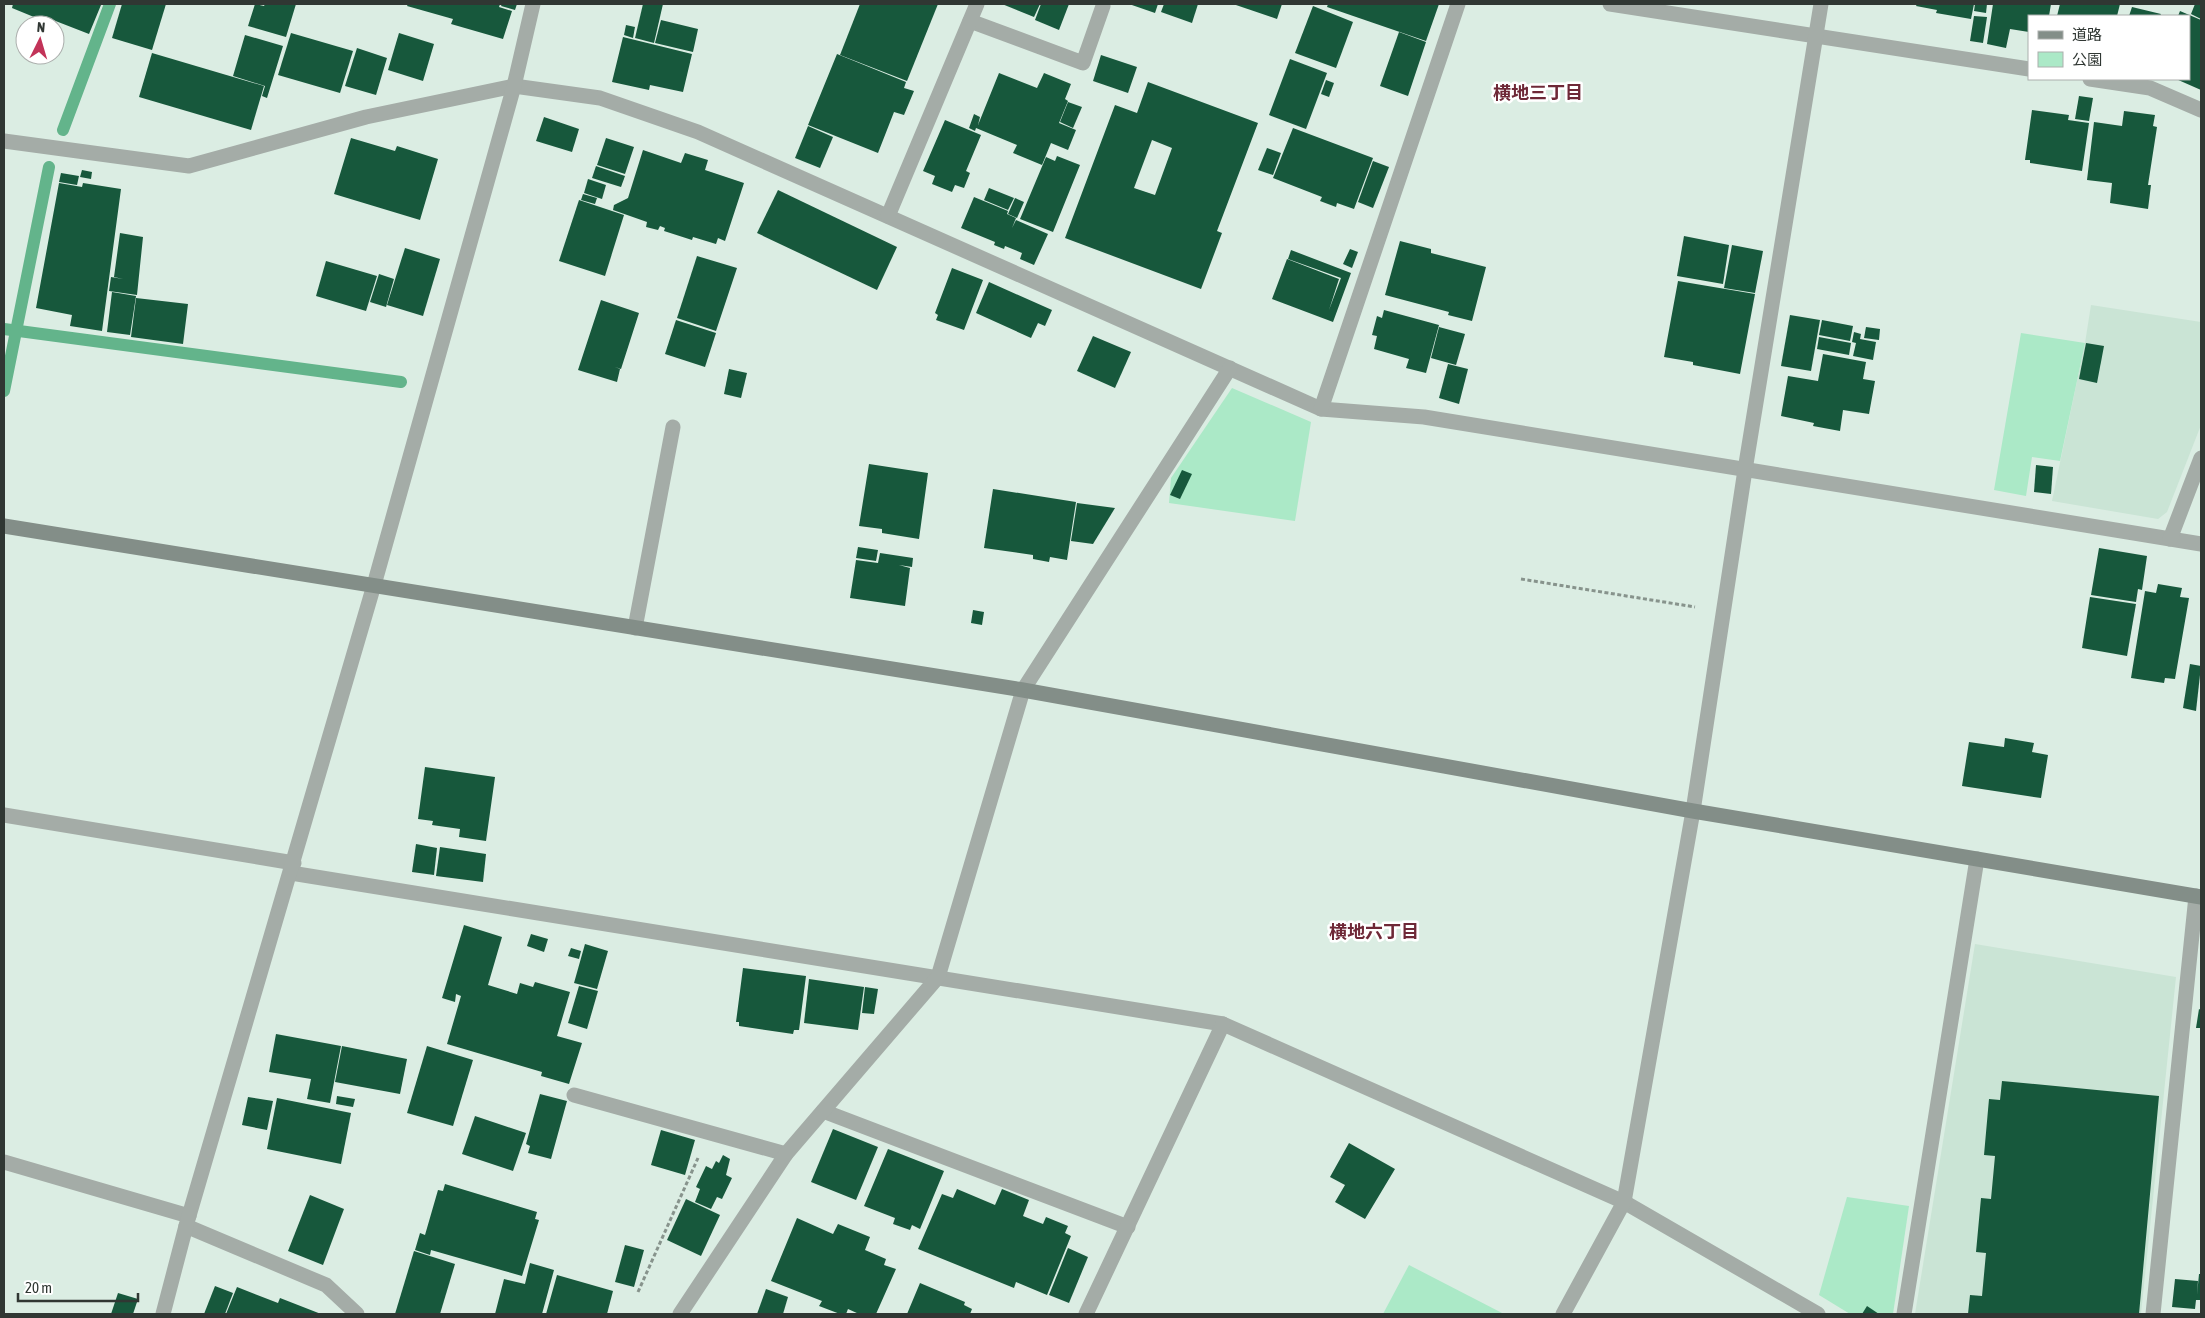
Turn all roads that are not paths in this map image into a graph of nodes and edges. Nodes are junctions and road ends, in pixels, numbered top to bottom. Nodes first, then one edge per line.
1 (533, 4) edge
2 (977, 4) edge
3 (1458, 4) edge
4 (1610, 4) edge
5 (1821, 4) edge
6 (1104, 6) dead end
7 (970, 21) junction
8 (1816, 36) junction
9 (2028, 69) edge
10 (2097, 80) edge
11 (514, 86) junction
12 (2201, 110) edge
13 (4, 142) edge
14 (888, 216) junction
15 (1230, 368) junction
16 (1321, 409) junction
17 (673, 427) dead end
18 (2201, 458) edge
19 (1745, 470) junction
20 (4, 526) edge
21 (2170, 539) junction
22 (2201, 544) edge
23 (374, 585) junction
24 (635, 628) junction
25 (1023, 690) junction
26 (1693, 810) junction
27 (4, 815) edge
28 (1978, 859) junction
29 (292, 868) junction
30 (2199, 896) edge
31 (938, 977) junction
32 (1224, 1024) junction
33 (574, 1095) dead end
34 (823, 1111) junction
35 (786, 1154) junction
36 (4, 1162) edge
37 (1624, 1202) junction
38 (187, 1221) junction
39 (1128, 1227) junction
40 (163, 1314) edge
41 (357, 1314) edge
42 (680, 1314) edge
43 (1086, 1314) edge
44 (1563, 1314) edge
45 (1818, 1314) edge
46 (1904, 1314) edge
47 (2153, 1314) edge

1 - 11 street
2 - 7 street
3 - 16 street
4 - 8 street
5 - 8 street
6 - 7 street
7 - 14 street
8 - 9 street
8 - 19 street
10 - 12 street
11 - 13 street
11 - 14 street
11 - 23 street
14 - 15 street
15 - 16 street
15 - 25 street
16 - 19 street
17 - 24 street
18 - 21 street
19 - 21 street
19 - 26 street
20 - 23 street
21 - 22 street
23 - 24 street
23 - 29 street
24 - 25 street
25 - 26 street
25 - 31 street
26 - 28 street
26 - 37 street
27 - 29 street
28 - 30 street
28 - 46 street
29 - 31 street
29 - 38 street
30 - 47 street
31 - 32 street
31 - 34 street
32 - 37 street
32 - 39 street
33 - 35 street
34 - 35 street
34 - 39 street
35 - 42 street
36 - 38 street
37 - 44 street
37 - 45 street
38 - 40 street
38 - 41 street
39 - 43 street

